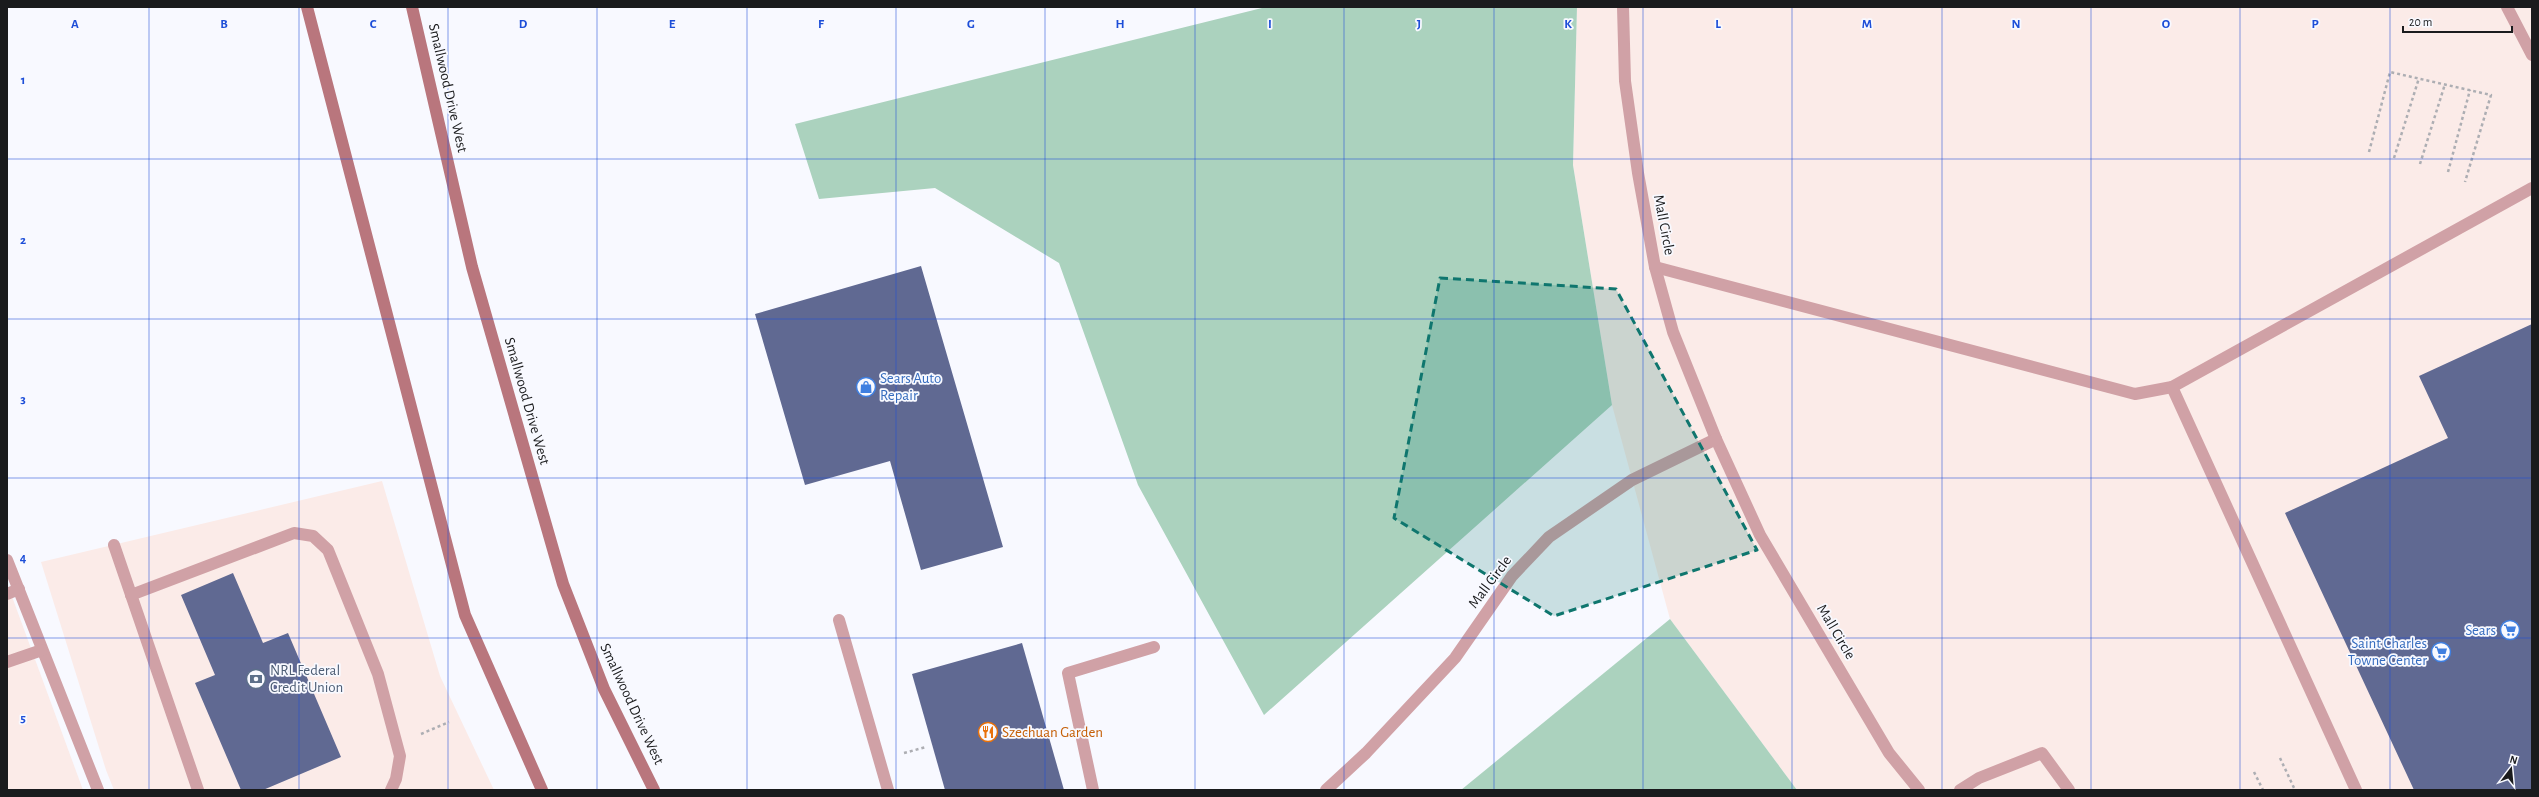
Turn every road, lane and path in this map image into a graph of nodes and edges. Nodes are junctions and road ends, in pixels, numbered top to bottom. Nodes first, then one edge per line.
1 (306, 7) edge
2 (412, 7) edge
3 (1622, 7) edge
4 (2507, 7) edge
5 (2532, 55) edge
6 (2419, 78) junction
7 (2445, 84) junction
8 (2470, 90) junction
9 (2369, 152) dead end
10 (2394, 158) dead end
11 (2420, 164) dead end
12 (2448, 172) dead end
13 (2465, 182) dead end
14 (2532, 188) edge
15 (1655, 267) junction
16 (2172, 388) junction
17 (1716, 439) junction
18 (114, 545) dead end
19 (7, 560) edge
20 (19, 589) junction
21 (7, 594) edge
22 (131, 595) junction
23 (839, 620) dead end
24 (1154, 647) dead end
25 (42, 650) junction
26 (7, 662) edge
27 (449, 722) dead end
28 (418, 736) dead end
29 (2280, 758) dead end
30 (2254, 772) dead end
31 (98, 790) edge
32 (198, 790) edge
33 (391, 790) edge
34 (542, 790) edge
35 (654, 790) edge
36 (888, 790) edge
37 (1092, 790) edge
38 (1326, 790) edge
39 (1919, 790) edge
40 (1960, 790) edge
41 (2070, 790) edge
42 (2263, 790) edge
43 (2295, 790) edge
44 (2356, 790) edge

1 - 34 main road
2 - 35 main road, Smallwood Drive West
3 - 15 street, Mall Circle
4 - 5 street
6 - 7 path
6 - 9 path
6 - 10 path
7 - 8 path
7 - 11 path
8 - 12 path
8 - 13 path
14 - 16 street
15 - 16 street
15 - 17 street, Mall Circle
16 - 44 street
17 - 38 street, Mall Circle
17 - 39 street, Mall Circle
18 - 22 street
19 - 20 street
20 - 21 street
20 - 25 street
22 - 32 street
22 - 33 street
23 - 36 street
24 - 37 street
25 - 26 street
25 - 31 street
27 - 28 path
29 - 43 path
30 - 42 path
40 - 41 street

